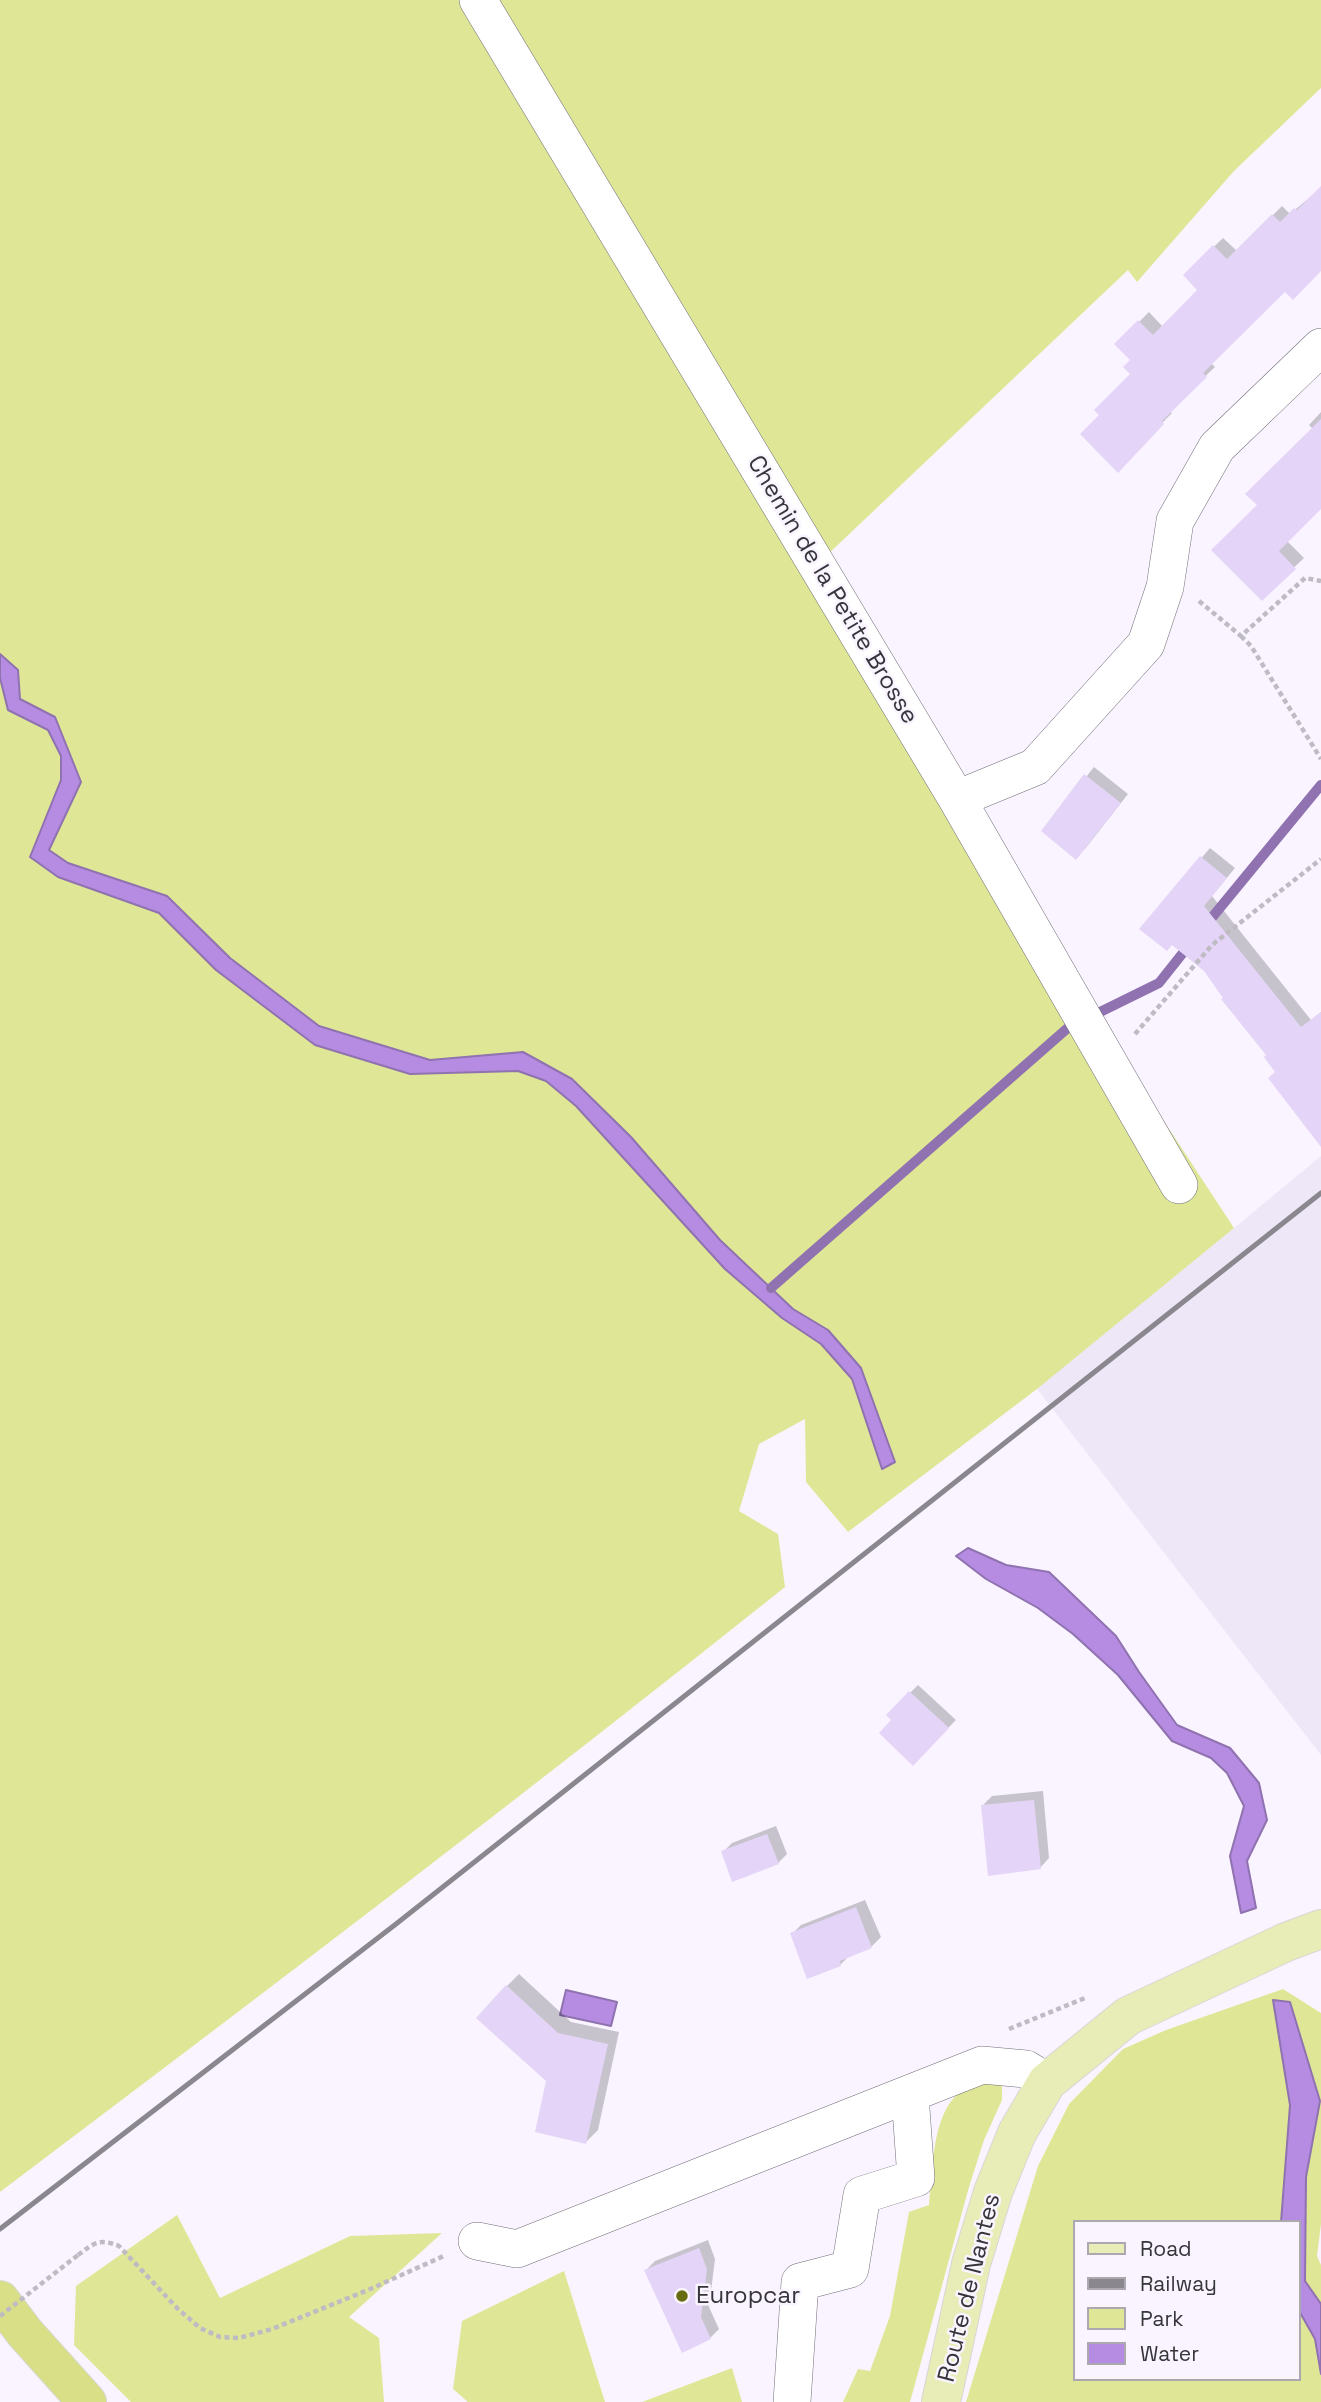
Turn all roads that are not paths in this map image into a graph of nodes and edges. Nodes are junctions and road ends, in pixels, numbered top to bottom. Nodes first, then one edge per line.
1 (478, 0) edge
2 (1321, 347) edge
3 (957, 799) junction
4 (1179, 1185) dead end
5 (1321, 1929) edge
6 (1047, 2082) junction
7 (910, 2095) junction
8 (477, 2241) dead end
9 (0, 2300) edge
10 (0, 2332) edge
11 (50, 2402) edge
12 (87, 2402) edge
13 (792, 2402) edge
14 (940, 2402) edge

1 - 3 street, Chemin de la Petite Brosse
2 - 3 street
3 - 4 street, Chemin de la Petite Brosse
5 - 6 main road, Route de Nantes
6 - 7 street
6 - 14 main road, Route de Nantes
7 - 8 street
7 - 13 street
9 - 12 highway
10 - 11 highway

